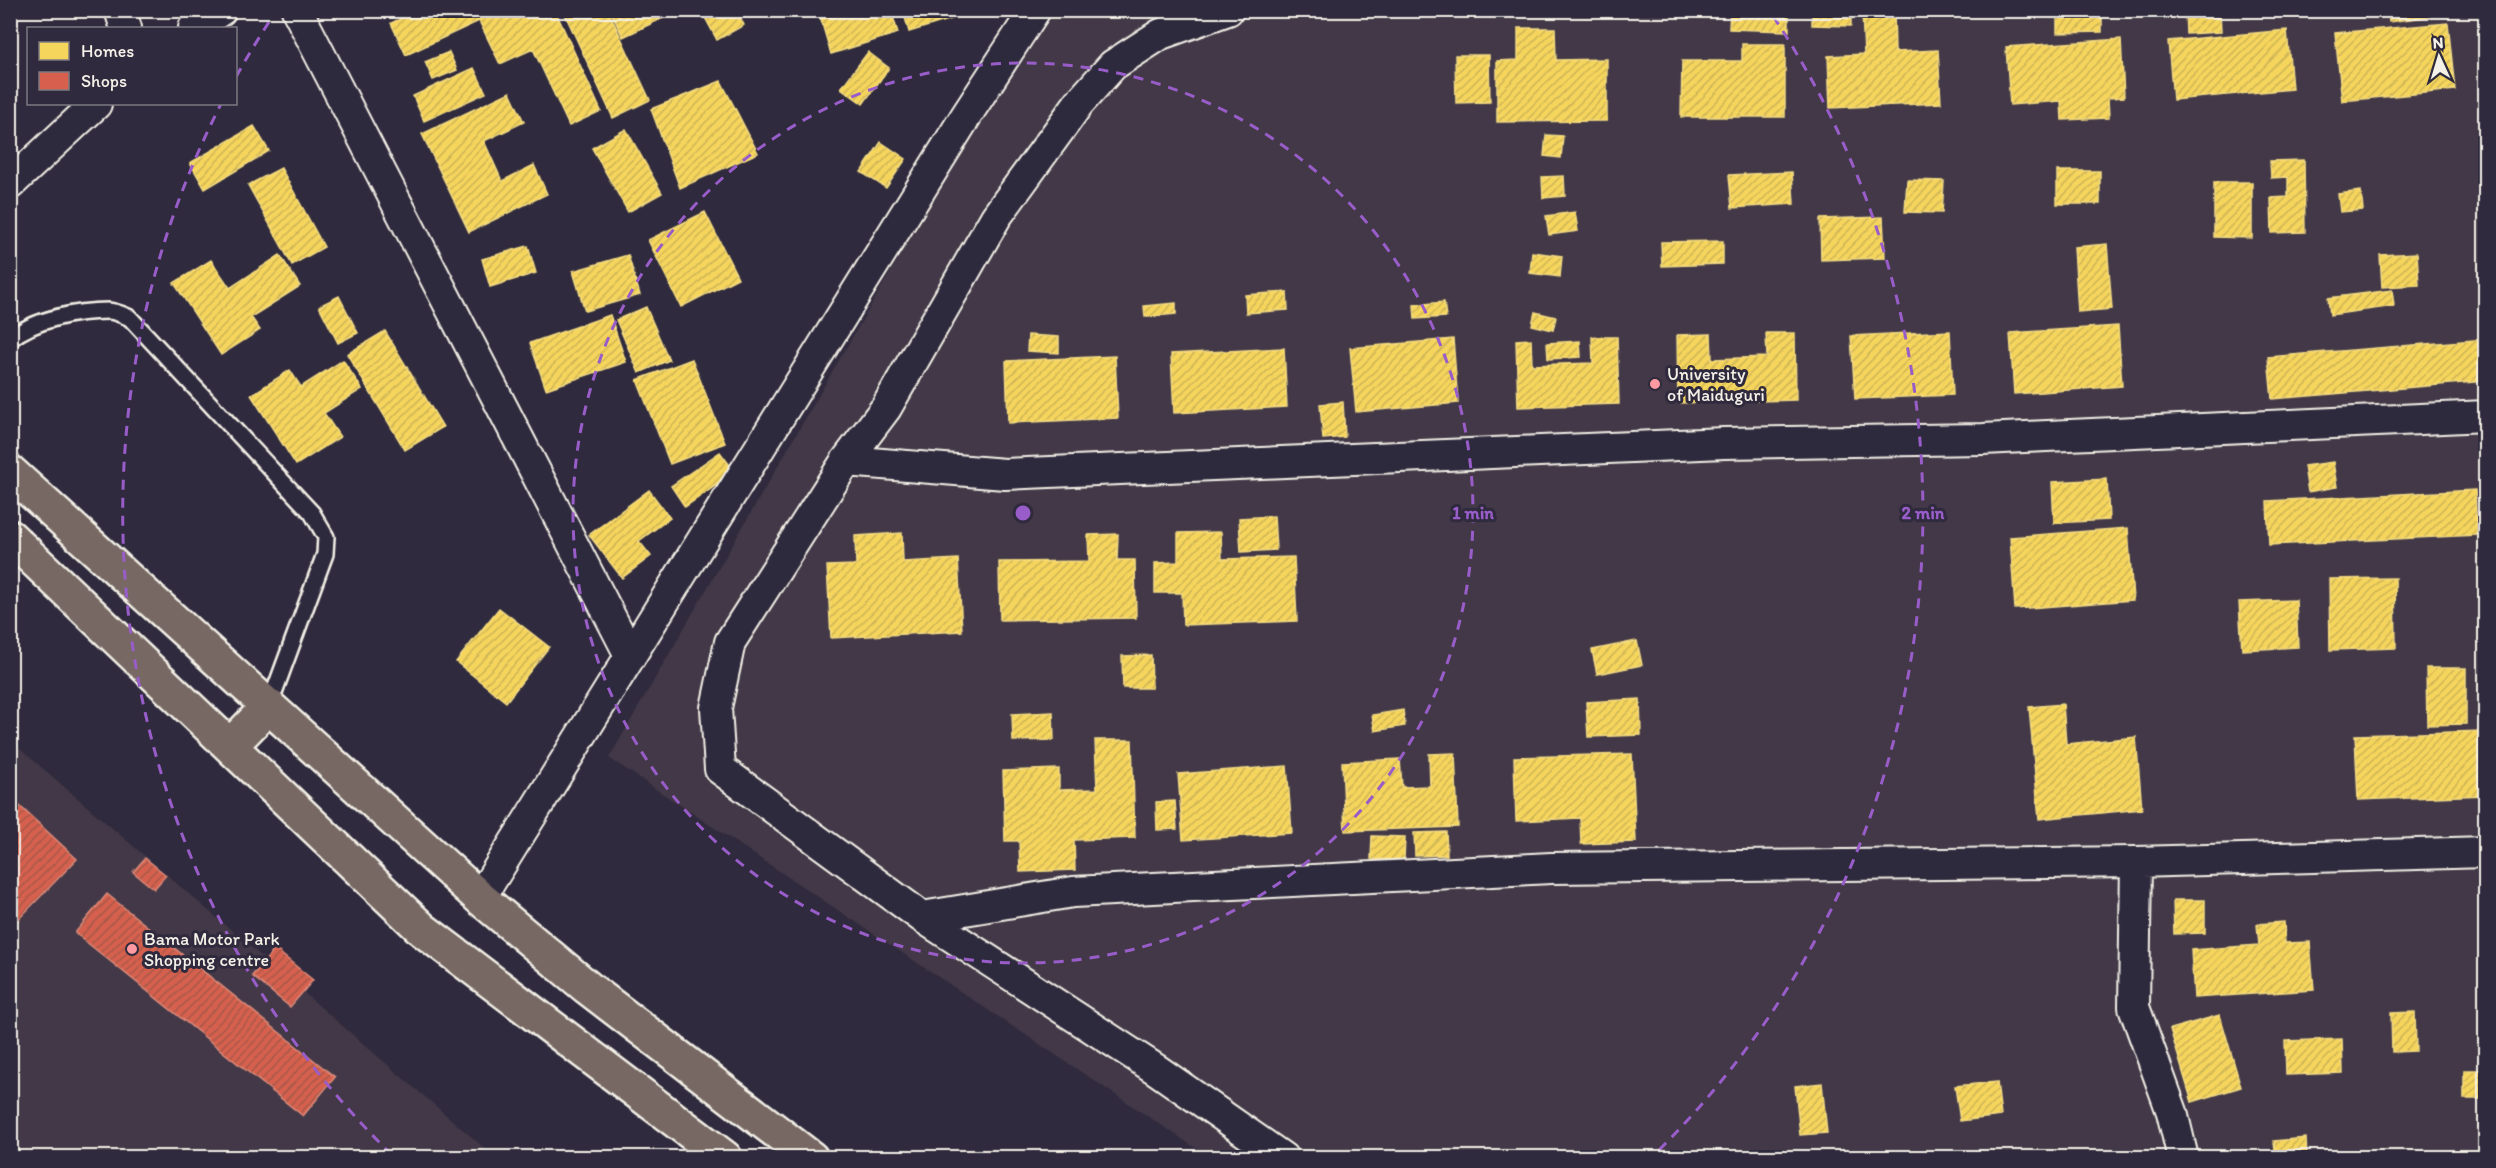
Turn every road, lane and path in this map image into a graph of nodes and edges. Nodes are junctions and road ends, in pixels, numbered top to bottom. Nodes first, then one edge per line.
1 (120, 10) edge
2 (221, 10) edge
3 (297, 10) edge
4 (1035, 10) edge
5 (1228, 10) edge
6 (126, 27) edge
7 (196, 27) edge
8 (95, 105) edge
9 (10, 184) edge
10 (10, 339) edge
11 (2486, 416) edge
12 (846, 461) junction
13 (10, 472) edge
14 (10, 537) edge
15 (630, 655) junction
16 (269, 706) junction
17 (230, 746) junction
18 (2486, 852) edge
19 (2136, 862) junction
20 (480, 898) junction
21 (922, 916) junction
22 (725, 1158) edge
23 (811, 1158) edge
24 (1283, 1158) edge
25 (2183, 1158) edge

1 - 6 street
2 - 7 street
3 - 15 street
4 - 15 street
5 - 12 street
8 - 9 street
10 - 16 lane
11 - 12 street
12 - 21 street
13 - 16 highway
14 - 17 highway
15 - 20 street
16 - 17 highway
16 - 20 highway
17 - 22 highway
18 - 19 street
19 - 21 street
19 - 25 street
20 - 23 highway
21 - 24 street

